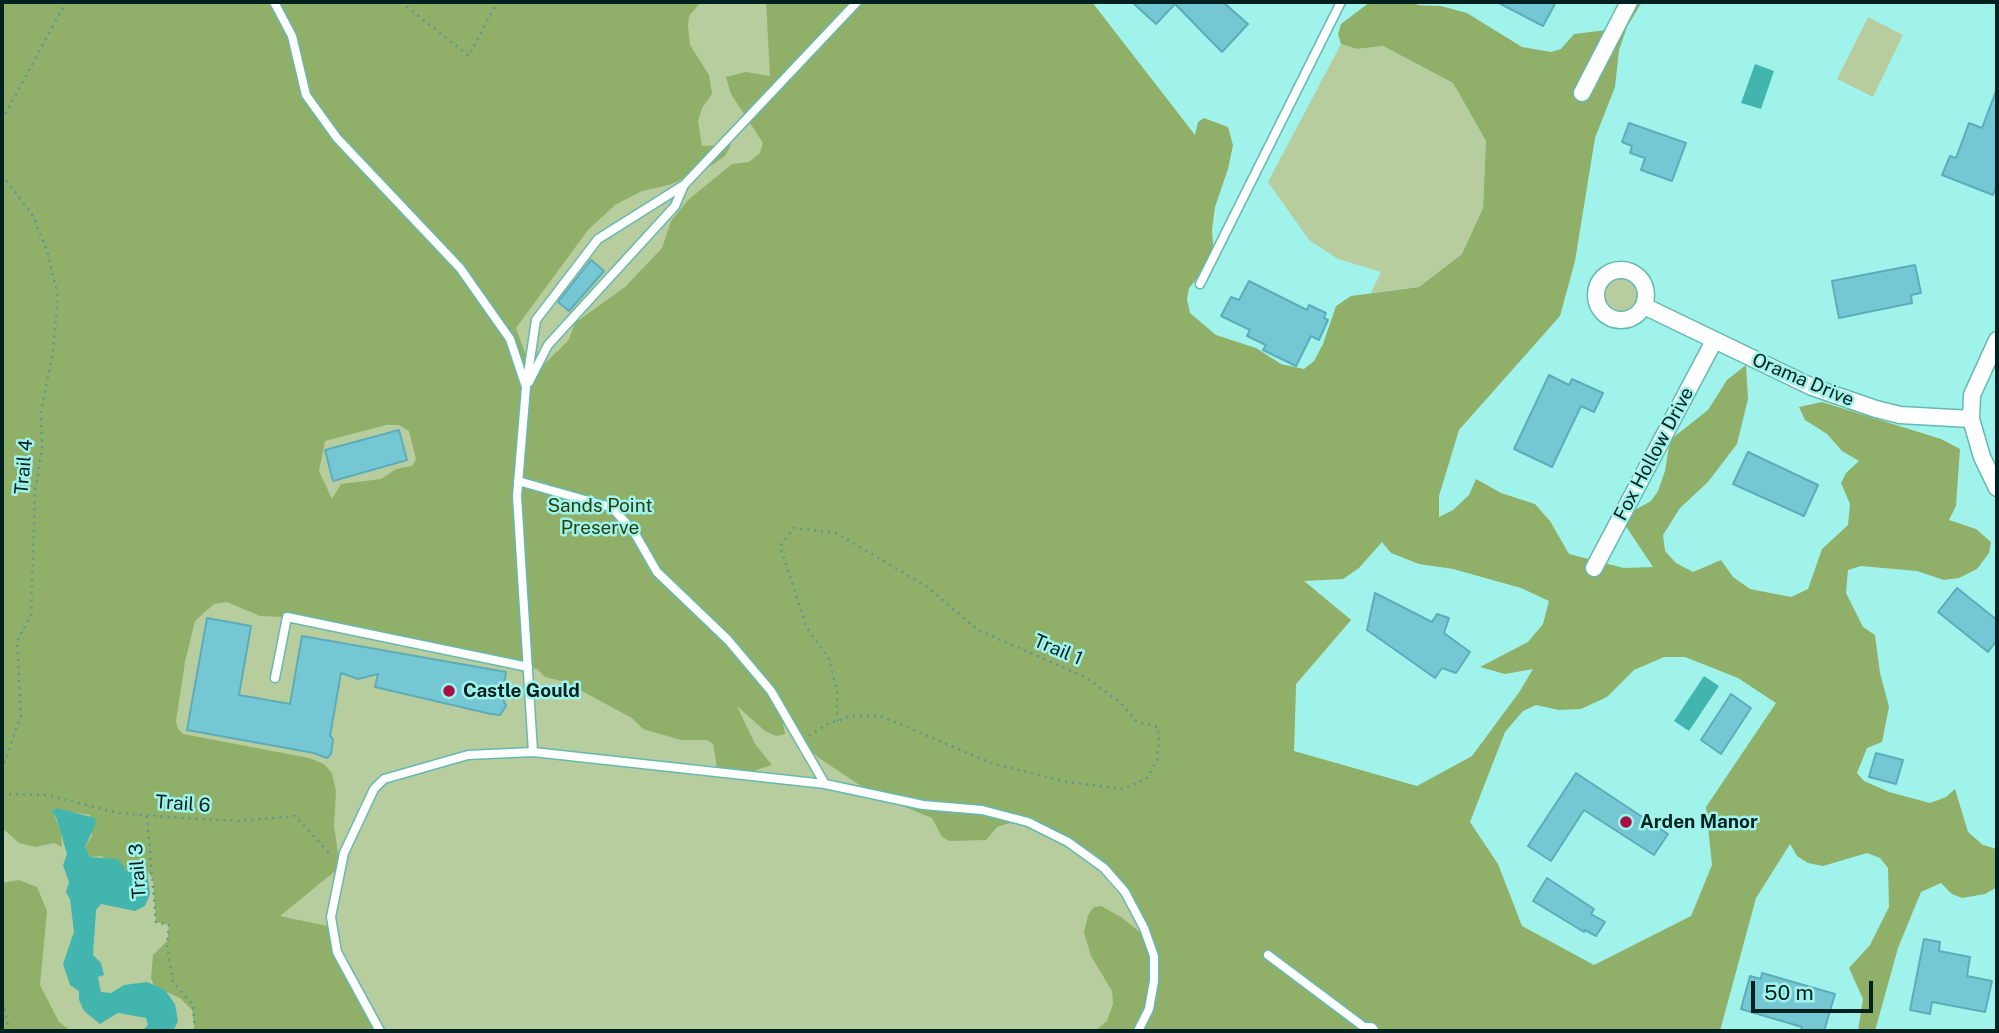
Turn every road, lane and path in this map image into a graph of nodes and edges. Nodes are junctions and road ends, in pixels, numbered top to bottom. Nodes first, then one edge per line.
1 (66, 2) edge
2 (274, 2) edge
3 (401, 2) edge
4 (496, 2) edge
5 (857, 2) edge
6 (1341, 2) edge
7 (1629, 2) edge
8 (1582, 93) dead end
9 (2, 121) edge
10 (2, 175) edge
11 (684, 185) junction
12 (1200, 284) dead end
13 (1644, 306) dead end
14 (1997, 340) edge
15 (1714, 341) junction
16 (526, 387) junction
17 (1971, 419) junction
18 (519, 481) junction
19 (1997, 488) edge
20 (1594, 568) dead end
21 (528, 667) junction
22 (275, 678) dead end
23 (837, 721) junction
24 (800, 742) junction
25 (533, 752) junction
26 (2, 770) edge
27 (825, 784) junction
28 (2, 793) edge
29 (147, 815) junction
30 (340, 867) junction
31 (1268, 955) dead end
32 (2, 995) edge
33 (9, 1031) edge
34 (195, 1031) edge
35 (380, 1031) edge
36 (1138, 1031) edge
37 (1369, 1031) edge

1 - 9 path
2 - 16 lane
3 - 4 path
5 - 11 lane
6 - 12 lane
7 - 8 street
10 - 26 path, Trail 4
11 - 16 lane
11 - 16 lane
13 - 15 street, Orama Drive
14 - 17 street
15 - 17 street, Orama Drive
15 - 20 street, Fox Hollow Drive
16 - 18 lane
17 - 19 street
18 - 21 lane
18 - 24 lane
21 - 22 lane
21 - 25 lane
23 - 23 path, Trail 1
23 - 24 path, Trail 1
24 - 27 lane
25 - 27 lane
25 - 30 lane
27 - 36 lane
28 - 29 path, Trail 6
29 - 30 path, Trail 6
29 - 34 path, Trail 3
30 - 35 lane
31 - 37 lane
32 - 33 path

